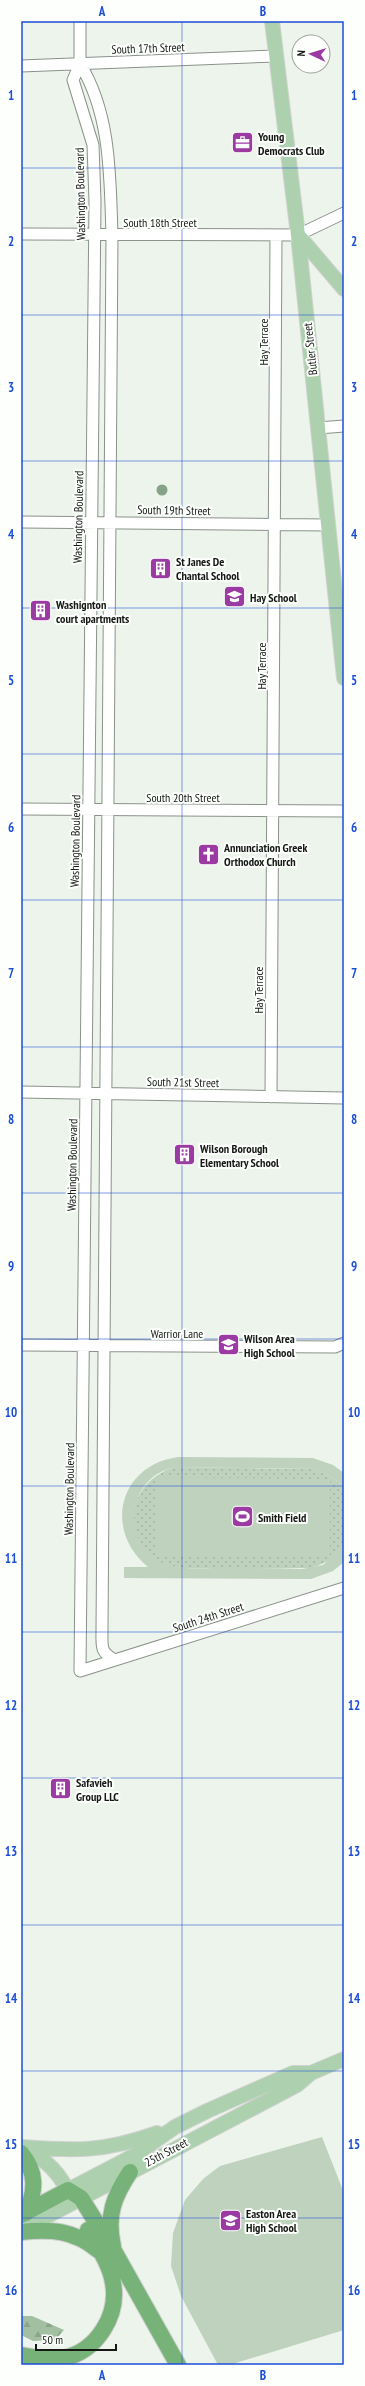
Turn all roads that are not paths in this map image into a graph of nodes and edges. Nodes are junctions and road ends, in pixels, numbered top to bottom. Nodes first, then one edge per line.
1 (80, 21) edge
2 (272, 21) edge
3 (276, 56) junction
4 (80, 64) junction
5 (21, 66) edge
6 (344, 213) edge
7 (21, 234) edge
8 (94, 234) junction
9 (112, 235) junction
10 (276, 235) junction
11 (298, 235) junction
12 (344, 289) edge
13 (344, 426) edge
14 (318, 428) junction
15 (21, 522) edge
16 (91, 522) junction
17 (110, 523) junction
18 (274, 524) junction
19 (328, 525) junction
20 (340, 599) edge
21 (344, 678) edge
22 (21, 809) edge
23 (88, 809) junction
24 (108, 810) junction
25 (273, 811) junction
26 (344, 812) edge
27 (21, 1092) edge
28 (86, 1094) junction
29 (106, 1094) junction
30 (271, 1097) junction
31 (344, 1098) edge
32 (344, 1343) edge
33 (21, 1345) edge
34 (83, 1345) junction
35 (104, 1345) junction
36 (344, 1588) edge
37 (115, 1660) junction
38 (80, 1671) joint
39 (344, 2059) edge
40 (311, 2073) junction
41 (174, 2127) junction
42 (21, 2147) edge
43 (21, 2153) edge
44 (130, 2172) junction
45 (74, 2197) junction
46 (23, 2214) edge
47 (21, 2231) edge
48 (108, 2252) junction
49 (21, 2355) edge
50 (178, 2365) edge

1 - 4 street
2 - 3 main road, Butler Street
3 - 4 street, South 17th Street
3 - 11 main road, Butler Street
4 - 5 street, South 17th Street
4 - 8 street, Washington Boulevard
4 - 9 street
6 - 11 street
7 - 8 street, South 18th Street
8 - 9 street, South 18th Street
8 - 16 street, Washington Boulevard
9 - 10 street, South 18th Street
9 - 17 street
10 - 11 street, South 18th Street
10 - 18 street, Hay Terrace
11 - 12 main road
11 - 14 main road, Butler Street
13 - 14 street
14 - 19 main road, Butler Street
15 - 16 street, South 19th Street
16 - 17 street, South 19th Street
16 - 23 street, Washington Boulevard
17 - 18 street, South 19th Street
17 - 24 street
18 - 19 street, South 19th Street
18 - 25 street, Hay Terrace
19 - 20 main road, Butler Street
20 - 21 main road, Butler Street
22 - 23 street, South 20th Street
23 - 24 street, South 20th Street
23 - 28 street, Washington Boulevard
24 - 25 street, South 20th Street
24 - 29 street
25 - 26 street, South 20th Street
25 - 30 street, Hay Terrace
27 - 28 street, South 21st Street
28 - 29 street, South 21st Street
28 - 34 street, Washington Boulevard
29 - 30 street, South 21st Street
29 - 35 street
30 - 31 street, South 21st Street
32 - 35 street, Warrior Lane
33 - 34 street, Warrior Lane
34 - 35 street, Warrior Lane
34 - 38 street, Washington Boulevard
35 - 37 street
36 - 37 street, South 24th Street
37 - 38 street, South 24th Street
39 - 40 main road, 25th Street
40 - 41 main road, 25th Street
40 - 44 main road, 25th Street
41 - 42 main road
41 - 45 main road, 25th Street
42 - 45 main road
43 - 46 highway
44 - 45 main road, 25th Street
44 - 48 highway
45 - 46 highway, 25th Street
45 - 47 main road, 25th Street
45 - 48 highway
47 - 48 highway
48 - 49 highway
48 - 50 highway

